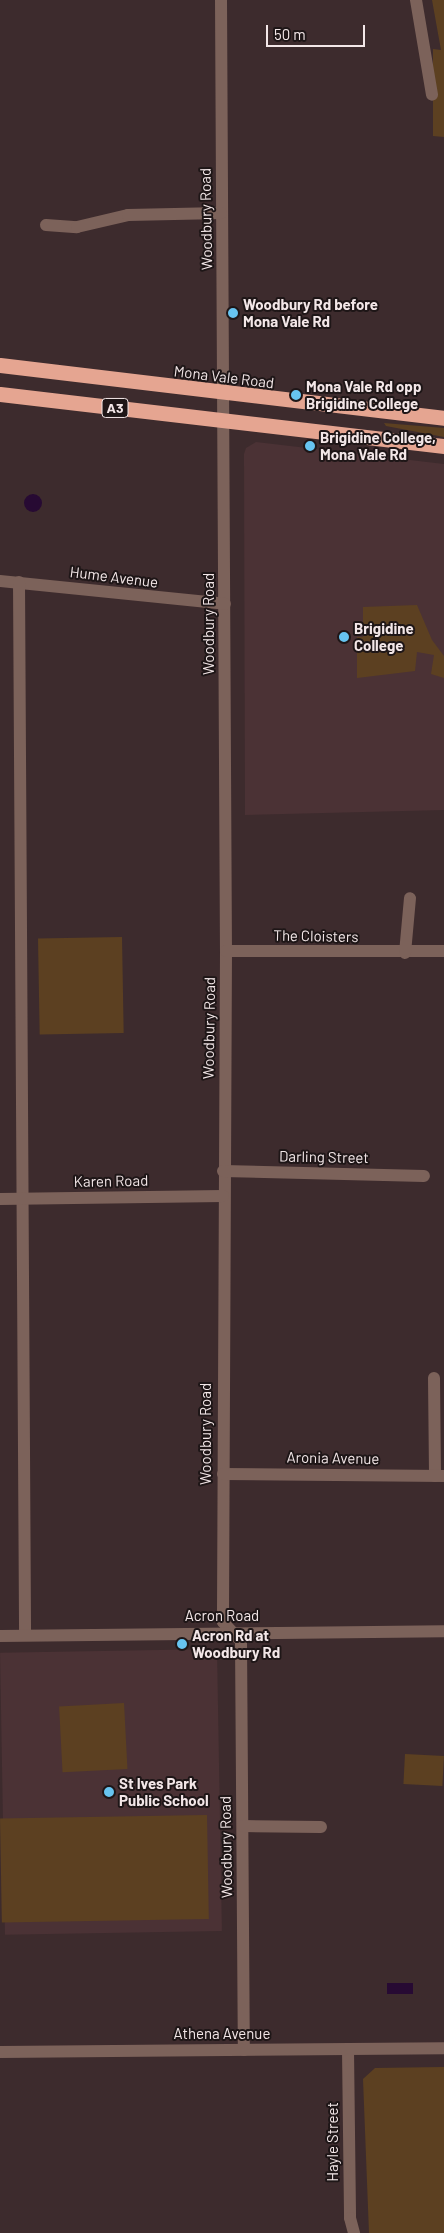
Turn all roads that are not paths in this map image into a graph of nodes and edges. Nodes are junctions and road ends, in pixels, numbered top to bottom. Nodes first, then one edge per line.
1 (221, 0) edge
2 (416, 0) edge
3 (432, 95) dead end
4 (221, 213) junction
5 (46, 225) dead end
6 (0, 365) edge
7 (0, 394) edge
8 (224, 395) junction
9 (444, 418) edge
10 (224, 421) junction
11 (444, 446) edge
12 (0, 581) edge
13 (19, 582) junction
14 (225, 604) junction
15 (410, 898) dead end
16 (226, 951) junction
17 (444, 951) edge
18 (405, 953) junction
19 (224, 1171) junction
20 (424, 1176) dead end
21 (223, 1196) junction
22 (26, 1199) junction
23 (0, 1200) edge
24 (434, 1378) dead end
25 (222, 1474) junction
26 (440, 1476) edge
27 (444, 1631) edge
28 (232, 1632) junction
29 (26, 1635) junction
30 (0, 1636) edge
31 (243, 1826) junction
32 (321, 1827) dead end
33 (444, 2048) edge
34 (244, 2050) junction
35 (348, 2050) junction
36 (0, 2052) edge
37 (354, 2233) edge

1 - 4 street, Woodbury Road
2 - 3 street
4 - 5 street
4 - 8 street, Woodbury Road
6 - 8 highway, Mona Vale Road / A3
7 - 10 highway, A3
8 - 9 highway, Mona Vale Road / A3
8 - 10 street, Woodbury Road
10 - 11 highway, A3
10 - 14 street, Woodbury Road
12 - 13 street, Hume Avenue
13 - 14 street, Hume Avenue
13 - 22 street
14 - 16 street, Woodbury Road
15 - 18 street
16 - 18 street, The Cloisters
16 - 19 street, Woodbury Road
17 - 18 street, The Cloisters
19 - 20 street, Darling Street
19 - 21 street, Woodbury Road
21 - 22 street, Karen Road
21 - 25 street, Woodbury Road
22 - 23 street, Karen Road
22 - 29 street
24 - 26 street
25 - 26 street, Aronia Avenue
25 - 28 street, Woodbury Road
27 - 28 street, Acron Road
28 - 29 street, Acron Road
28 - 31 street, Woodbury Road
29 - 30 street, Acron Road
31 - 32 street
31 - 34 street, Woodbury Road
33 - 35 street, Athena Avenue
34 - 35 street, Athena Avenue
34 - 36 street, Athena Avenue
35 - 37 street, Hayle Street

